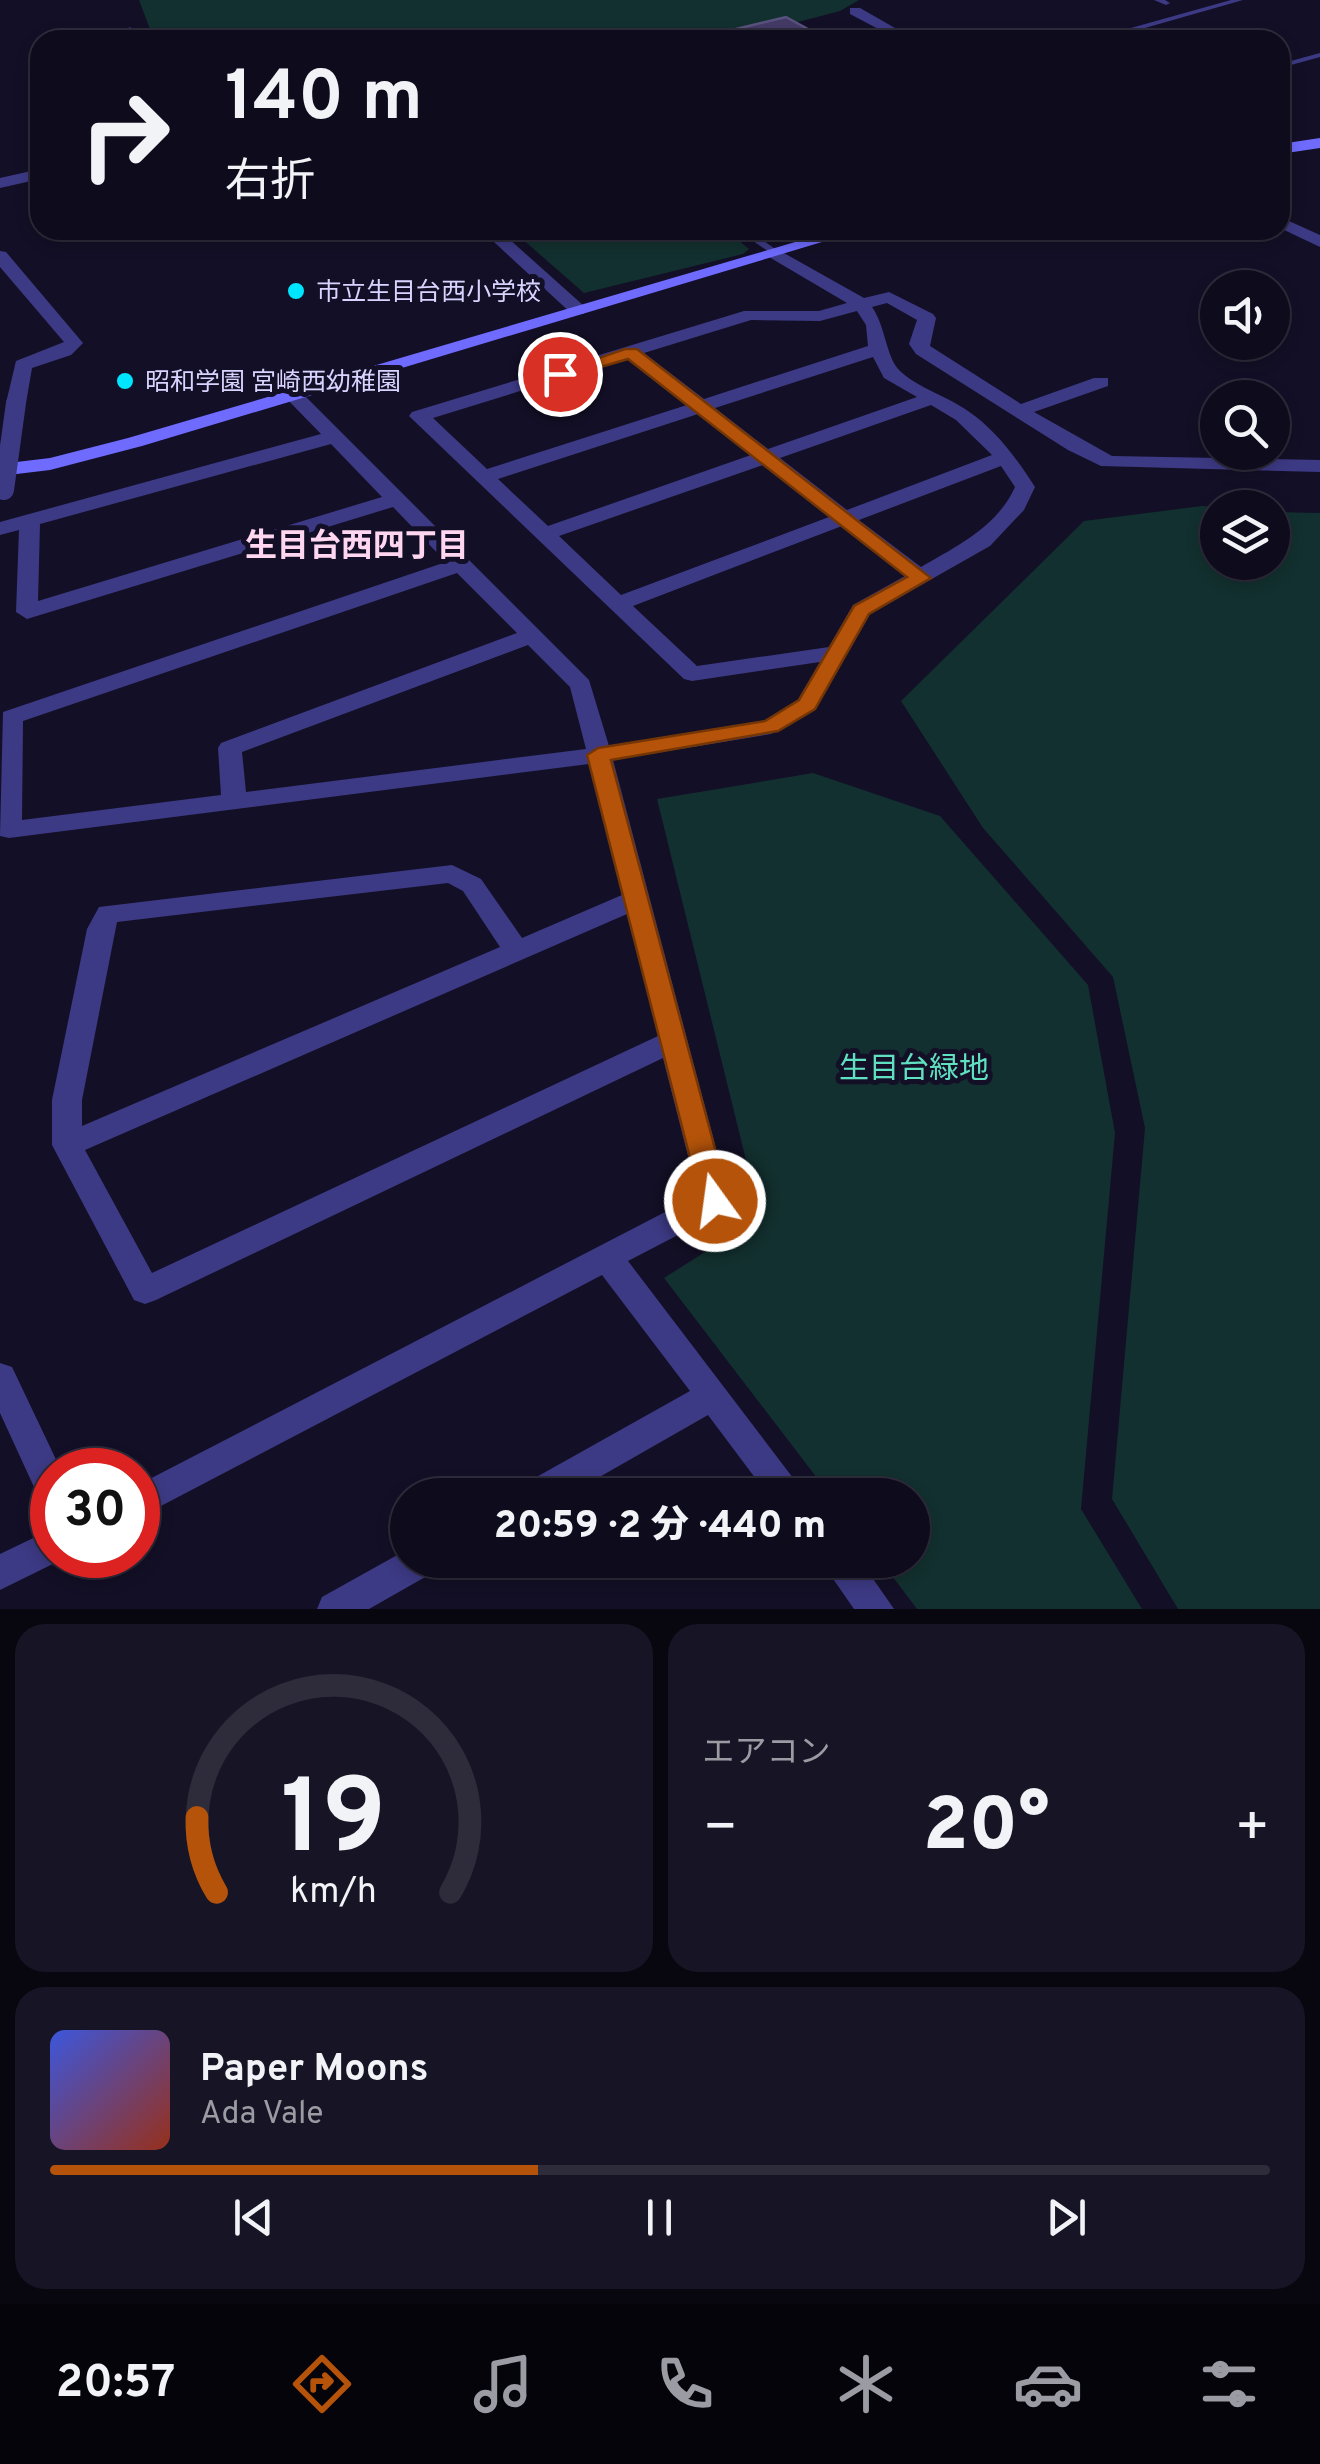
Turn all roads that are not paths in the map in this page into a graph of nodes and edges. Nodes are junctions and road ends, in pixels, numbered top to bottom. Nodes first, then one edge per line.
1 (877, 0) edge
2 (1239, 0) edge
3 (1139, 28) junction
4 (890, 30) edge
5 (1131, 30) edge
6 (1144, 30) edge
7 (1320, 55) edge
8 (1290, 63) edge
9 (1320, 143) edge
10 (1290, 148) edge
11 (30, 176) edge
12 (0, 183) edge
13 (1290, 227) edge
14 (500, 240) edge
15 (756, 240) edge
16 (820, 240) edge
17 (1320, 242) edge
18 (775, 253) junction
19 (0, 256) edge
20 (861, 304) junction
21 (578, 310) junction
22 (878, 349) junction
23 (631, 352) junction
24 (1101, 382) dead end
25 (293, 396) junction
26 (934, 398) junction
27 (698, 405) junction
28 (1021, 410) junction
29 (334, 436) junction
30 (766, 457) junction
31 (1005, 458) junction
32 (1320, 466) edge
33 (484, 477) junction
34 (2, 480) edge
35 (396, 499) junction
36 (846, 520) junction
37 (30, 524) junction
38 (2, 529) edge
39 (545, 534) junction
40 (461, 564) junction
41 (921, 578) junction
42 (618, 604) junction
43 (533, 636) junction
44 (838, 652) junction
45 (598, 755) junction
46 (234, 801) junction
47 (637, 899) junction
48 (517, 951) junction
49 (675, 1040) junction
50 (68, 1145) junction
51 (608, 1257) junction
52 (0, 1378) edge
53 (712, 1395) junction
54 (33, 1448) edge
55 (566, 1478) edge
56 (775, 1478) edge
57 (160, 1491) edge
58 (30, 1557) edge
59 (0, 1572) edge
60 (390, 1578) edge
61 (849, 1578) edge
62 (865, 1605) edge
63 (335, 1609) edge

1 - 4 street
2 - 3 lane
3 - 5 lane
3 - 6 lane
7 - 8 lane
9 - 10 street
11 - 12 street
13 - 17 street
14 - 21 street
15 - 18 lane
16 - 18 street
18 - 20 street
18 - 21 street
19 - 34 street, bridge
20 - 22 street
20 - 23 street
20 - 28 street
21 - 25 street
22 - 26 street
22 - 27 street
23 - 27 street
23 - 33 street
24 - 28 street
25 - 29 street
25 - 34 street
26 - 30 street
26 - 31 street
27 - 30 street
27 - 33 street
28 - 32 street
29 - 35 street
29 - 37 street
30 - 36 street
30 - 39 street
31 - 36 street
31 - 41 street
33 - 39 street
34 - 38 street
35 - 37 street
35 - 40 street
36 - 41 street
36 - 42 street
37 - 38 street
39 - 42 street
40 - 43 street
40 - 46 street
41 - 44 street
42 - 44 street
43 - 45 street
43 - 46 street
44 - 45 street
45 - 46 street
45 - 47 street
47 - 48 street
47 - 49 street
48 - 50 street
48 - 50 street
49 - 50 street
49 - 51 street
51 - 53 street
51 - 57 street
52 - 54 street
53 - 55 street
53 - 56 street
58 - 59 street
60 - 63 street
61 - 62 street

